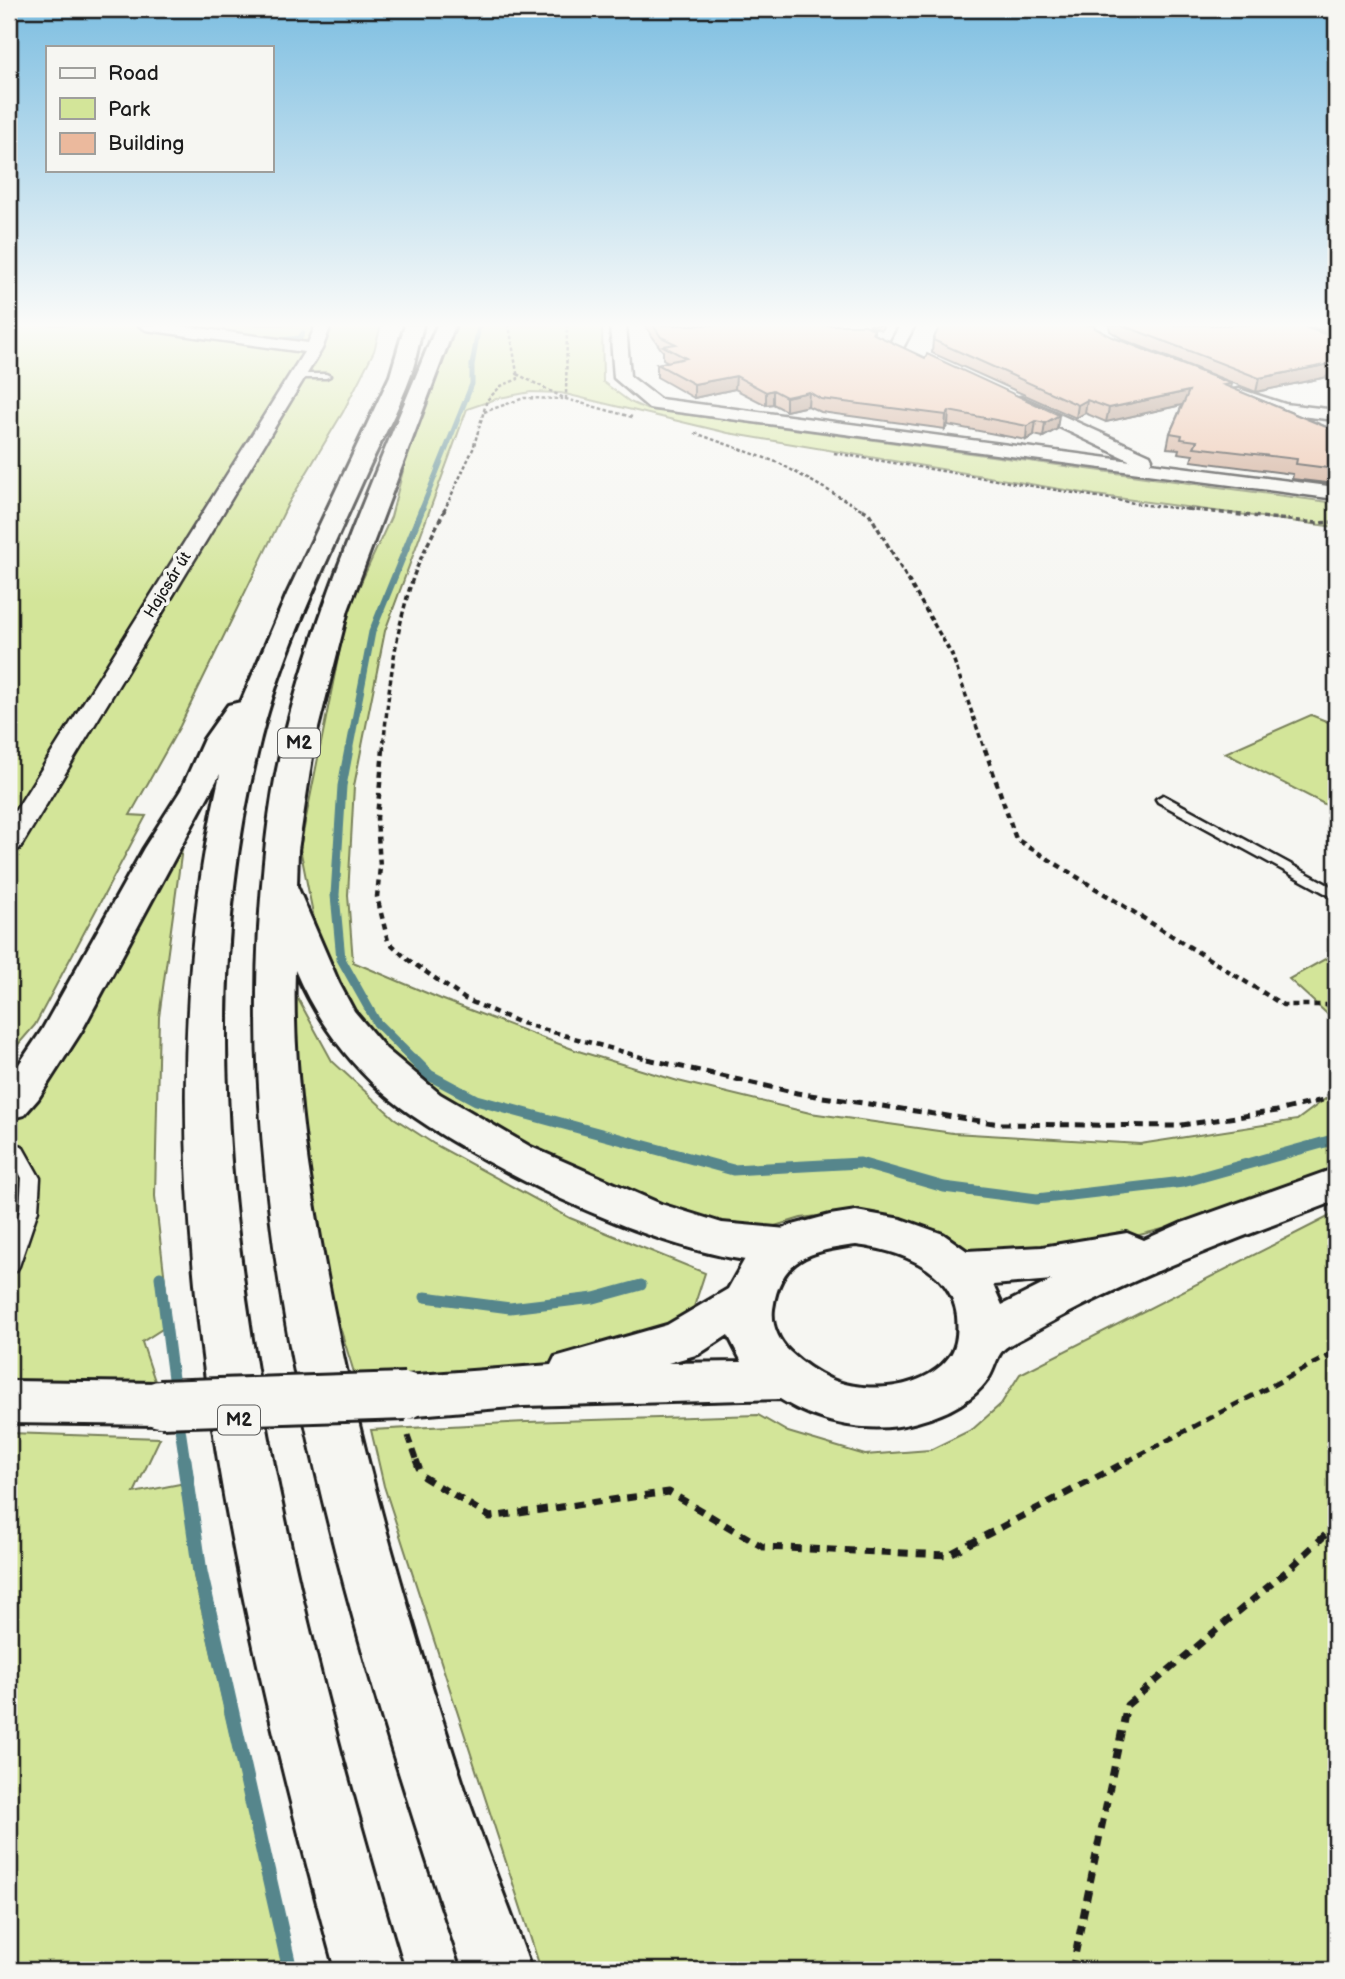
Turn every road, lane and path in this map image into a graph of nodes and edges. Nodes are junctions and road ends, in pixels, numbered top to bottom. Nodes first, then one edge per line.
1 (271, 417) edge
2 (381, 417) edge
3 (410, 417) edge
4 (482, 417) edge
5 (634, 417) edge
6 (757, 417) edge
7 (1054, 417) edge
8 (644, 420) dead end
9 (694, 433) dead end
10 (828, 452) dead end
11 (1169, 471) junction
12 (1336, 493) edge
13 (1336, 522) edge
14 (267, 669) junction
15 (1163, 799) dead end
16 (9, 843) edge
17 (278, 878) junction
18 (1336, 895) edge
19 (1336, 1005) edge
20 (1336, 1091) edge
21 (9, 1105) edge
22 (9, 1148) edge
23 (1336, 1184) edge
24 (1198, 1235) junction
25 (787, 1245) junction
26 (9, 1266) edge
27 (956, 1268) junction
28 (748, 1300) junction
29 (982, 1339) junction
30 (1336, 1352) edge
31 (786, 1379) junction
32 (523, 1386) junction
33 (9, 1402) edge
34 (405, 1411) junction
35 (1336, 1525) edge
36 (369, 1970) edge
37 (497, 1970) edge
38 (1072, 1970) edge

1 - 16 street, Hajcsár út
2 - 14 main road, M2
3 - 17 main road, M2
4 - 20 path
5 - 8 path
6 - 11 street
7 - 11 street
9 - 19 path
10 - 13 path
11 - 12 street
14 - 21 main road
14 - 36 main road, M2
15 - 18 lane
17 - 25 main road
17 - 37 main road, M2
22 - 26 lane
23 - 24 main road
24 - 27 main road
24 - 29 main road
25 - 27 main road
25 - 28 main road
27 - 29 main road
28 - 31 main road
28 - 32 main road
29 - 31 main road
30 - 34 path
31 - 32 main road
32 - 34 main road
33 - 34 main road, bridge
35 - 38 path

